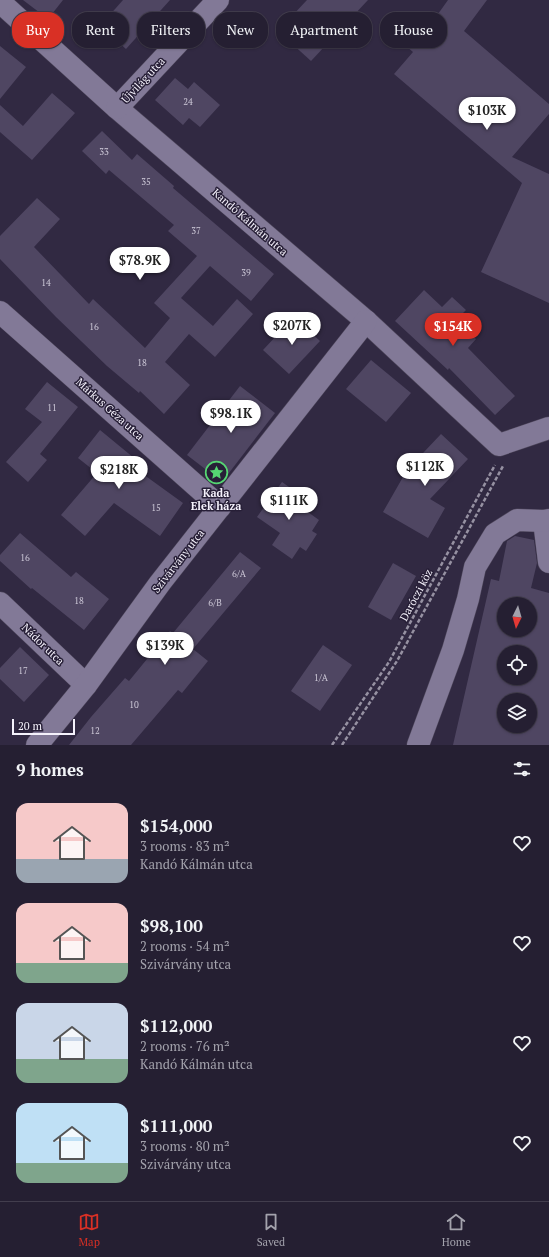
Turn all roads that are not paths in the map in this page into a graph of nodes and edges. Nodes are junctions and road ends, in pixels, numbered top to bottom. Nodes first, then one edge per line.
1 (218, 0) edge
2 (0, 2) edge
3 (117, 108) junction
4 (0, 312) edge
5 (366, 321) junction
6 (549, 428) edge
7 (220, 507) junction
8 (547, 521) edge
9 (549, 562) edge
10 (0, 603) edge
11 (86, 685) junction
12 (37, 745) edge
13 (418, 745) edge

1 - 3 street, Újvilág utca
2 - 3 street, Kandó Kálmán utca
3 - 5 street, Kandó Kálmán utca
4 - 7 street, Márkus Géza utca
5 - 6 street, Kandó Kálmán utca
5 - 7 street, Szivárvány utca
7 - 11 street, Szivárvány utca
8 - 9 street
8 - 13 street
10 - 11 street, Nádor utca
11 - 12 street, Szivárvány utca

